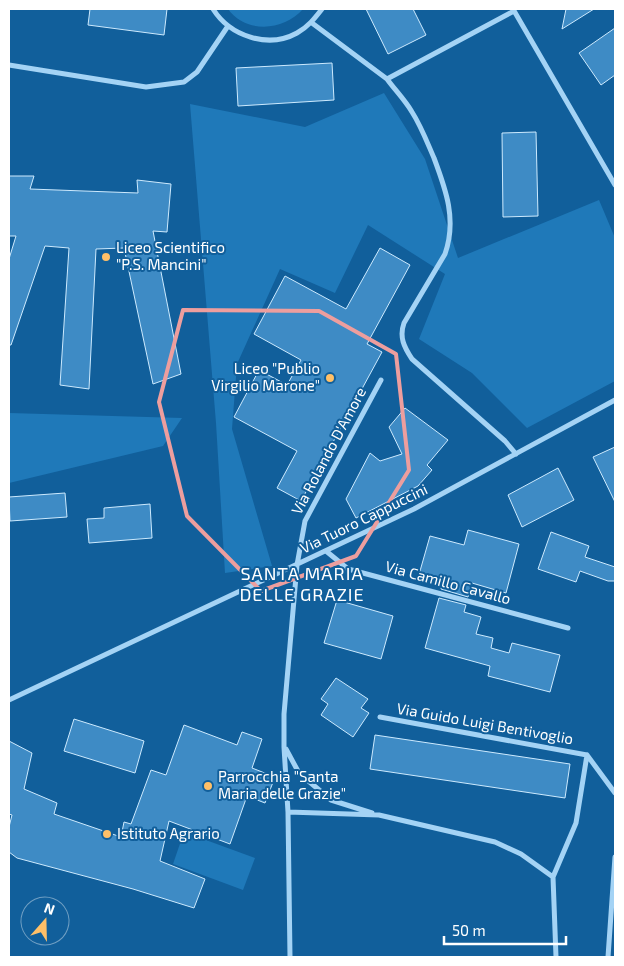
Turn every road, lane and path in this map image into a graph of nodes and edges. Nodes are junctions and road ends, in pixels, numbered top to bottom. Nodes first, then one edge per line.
1 (213, 9) edge
2 (322, 9) edge
3 (513, 10) edge
4 (312, 23) junction
5 (228, 26) junction
6 (9, 65) edge
7 (387, 78) junction
8 (615, 185) edge
9 (381, 380) dead end
10 (615, 400) edge
11 (615, 405) edge
12 (601, 408) junction
13 (516, 454) junction
14 (326, 551) junction
15 (297, 565) junction
16 (568, 628) dead end
17 (9, 700) edge
18 (380, 718) dead end
19 (284, 747) junction
20 (587, 755) junction
21 (615, 793) edge
22 (288, 812) junction
23 (379, 815) junction
24 (615, 857) edge
25 (553, 877) junction
26 (290, 957) edge
27 (556, 957) edge
28 (608, 957) edge

1 - 5 street
2 - 4 street
3 - 7 street
3 - 8 street
4 - 5 street
4 - 7 street
5 - 6 street
7 - 13 street
9 - 15 street, Via Rolando D'Amore
10 - 12 street, Via Tuoro Cappuccini
11 - 12 street
12 - 13 street, Via Tuoro Cappuccini
13 - 14 street, Via Tuoro Cappuccini
14 - 15 street, Via Tuoro Cappuccini
14 - 16 street, Via Camillo Cavallo
15 - 17 street, Via Tuoro Cappuccini
15 - 19 street, Via Rolando D'Amore
18 - 20 street, Via Guido Luigi Bentivoglio
19 - 22 street, Via Rolando D'Amore
19 - 23 street
20 - 21 street, Via Guido Luigi Bentivoglio
20 - 25 street, Via Guido Luigi Bentivoglio
22 - 23 street
22 - 26 street, Via Rolando D'Amore
23 - 25 street
24 - 28 street
25 - 27 street

